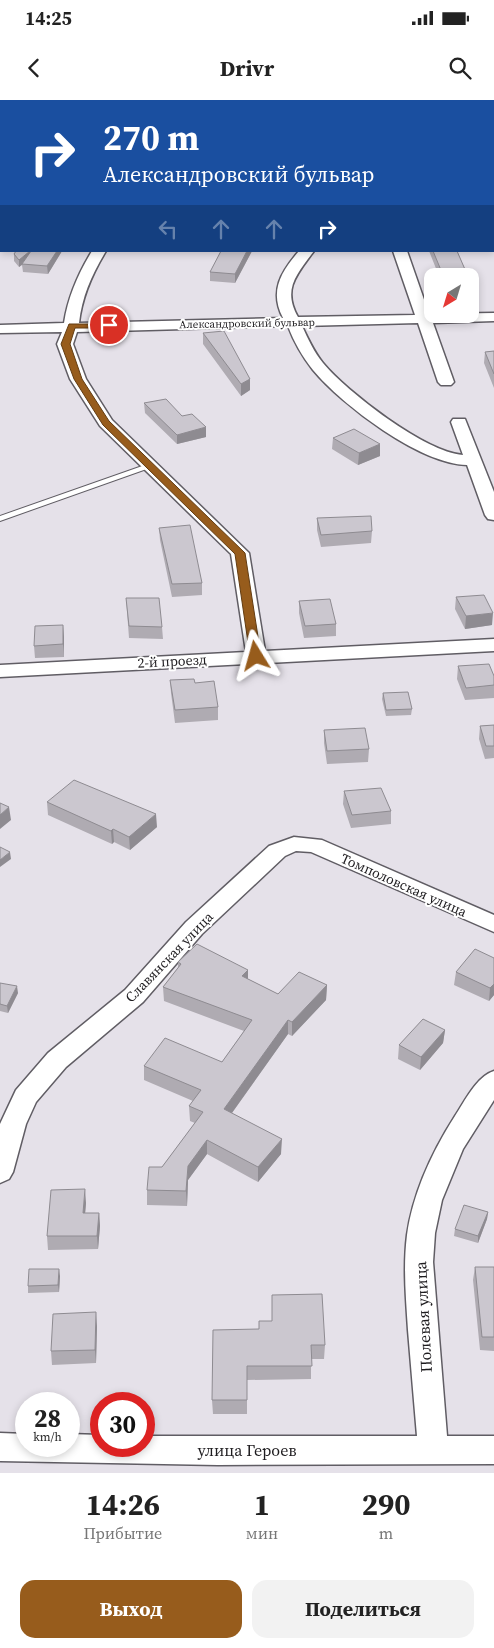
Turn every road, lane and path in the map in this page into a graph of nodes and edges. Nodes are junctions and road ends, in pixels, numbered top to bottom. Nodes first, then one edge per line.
1 (98, 252) edge
2 (306, 252) edge
3 (400, 252) edge
4 (494, 317) edge
5 (479, 318) edge
6 (424, 320) joint
7 (294, 323) junction
8 (425, 323) edge
9 (72, 326) junction
10 (0, 329) edge
11 (446, 382) dead end
12 (459, 422) dead end
13 (474, 461) junction
14 (151, 466) junction
15 (494, 515) edge
16 (0, 519) edge
17 (494, 645) edge
18 (256, 656) junction
19 (0, 671) edge
20 (314, 845) joint
21 (494, 924) edge
22 (494, 1081) edge
23 (0, 1172) edge
24 (0, 1447) edge
25 (433, 1450) junction
26 (494, 1450) edge

1 - 9 street
2 - 7 street
3 - 6 street
4 - 5 street, Александровский бульвар
6 - 7 street, Александровский бульвар
7 - 9 street, Александровский бульвар
7 - 13 street
8 - 11 street
9 - 10 street, Александровский бульвар
9 - 14 street
12 - 13 street
13 - 15 street
14 - 16 lane
14 - 18 street
17 - 18 street, 2-й проезд
18 - 19 street, 2-й проезд
20 - 21 street, Томполовская улица
20 - 23 street, Славянская улица
22 - 25 street, Полевая улица
24 - 25 street, улица Героев
25 - 26 street, улица Героев

